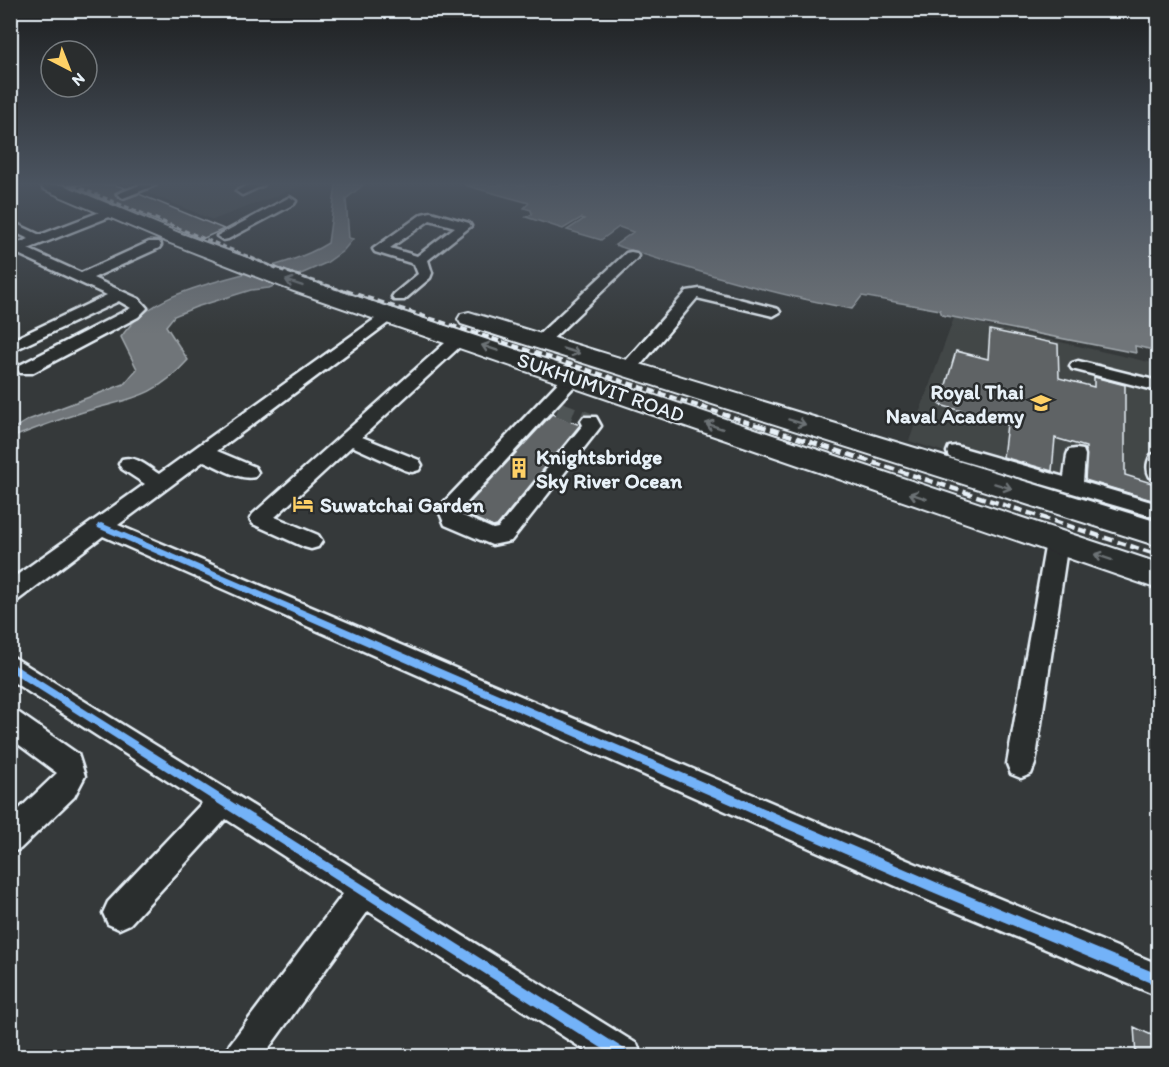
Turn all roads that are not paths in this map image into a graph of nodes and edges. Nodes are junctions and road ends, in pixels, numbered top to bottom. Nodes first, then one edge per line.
1 (30, 235) edge
2 (53, 235) edge
3 (170, 235) edge
4 (220, 235) edge
5 (233, 235) edge
6 (400, 235) edge
7 (454, 235) edge
8 (228, 238) junction
9 (40, 240) junction
10 (154, 245) dead end
11 (14, 250) edge
12 (631, 256) dead end
13 (420, 261) junction
14 (294, 262) dead end
15 (81, 278) junction
16 (120, 295) junction
17 (388, 300) junction
18 (772, 312) dead end
19 (460, 338) junction
20 (540, 342) junction
21 (10, 347) edge
22 (10, 361) edge
23 (1078, 366) dead end
24 (27, 369) junction
25 (628, 369) junction
26 (43, 376) dead end
27 (568, 376) junction
28 (1158, 386) edge
29 (757, 410) junction
30 (590, 421) dead end
31 (743, 436) junction
32 (349, 438) junction
33 (202, 452) junction
34 (956, 452) dead end
35 (1076, 455) dead end
36 (129, 464) dead end
37 (412, 465) dead end
38 (248, 472) dead end
39 (159, 483) junction
40 (1073, 486) junction
41 (441, 500) dead end
42 (1158, 511) edge
43 (100, 526) junction
44 (1158, 534) edge
45 (310, 541) dead end
46 (1057, 542) junction
47 (1158, 576) edge
48 (10, 593) edge
49 (10, 666) edge
50 (10, 722) edge
51 (1021, 764) dead end
52 (223, 801) junction
53 (10, 839) edge
54 (364, 891) junction
55 (119, 913) dead end
56 (1158, 980) edge
57 (242, 1056) edge
58 (623, 1056) edge

1 - 9 street
2 - 9 street
17 -> 3 highway, SUKHUMVIT ROAD
4 - 8 highway
5 - 8 street
6 - 13 street
7 - 13 street
8 - 14 highway
9 - 11 street
10 - 15 street
11 - 15 street
12 - 20 street
13 - 17 street
15 - 16 street
16 - 21 street
16 - 24 street
17 - 19 highway, SUKHUMVIT ROAD
17 - 20 highway, SUKHUMVIT ROAD
17 - 33 street
18 - 25 street
27 -> 19 highway, SUKHUMVIT ROAD
19 - 32 street
20 -> 25 highway, SUKHUMVIT ROAD
22 - 24 street
23 - 28 street
24 - 26 street
25 - 29 highway, SUKHUMVIT ROAD
27 - 30 street
31 -> 27 highway, SUKHUMVIT ROAD
27 - 41 street
29 - 31 highway
29 -> 44 highway, SUKHUMVIT ROAD
46 -> 31 highway, SUKHUMVIT ROAD
32 - 37 street
32 - 45 street
33 - 38 street
33 - 39 street
34 - 40 street
35 - 40 street
36 - 39 street
39 - 43 street
40 - 42 street
43 - 48 street
43 - 56 street
47 -> 46 highway, SUKHUMVIT ROAD
46 - 51 street
49 - 52 street
50 - 53 street
52 - 54 street
52 - 55 street
54 - 57 street
54 - 58 street

